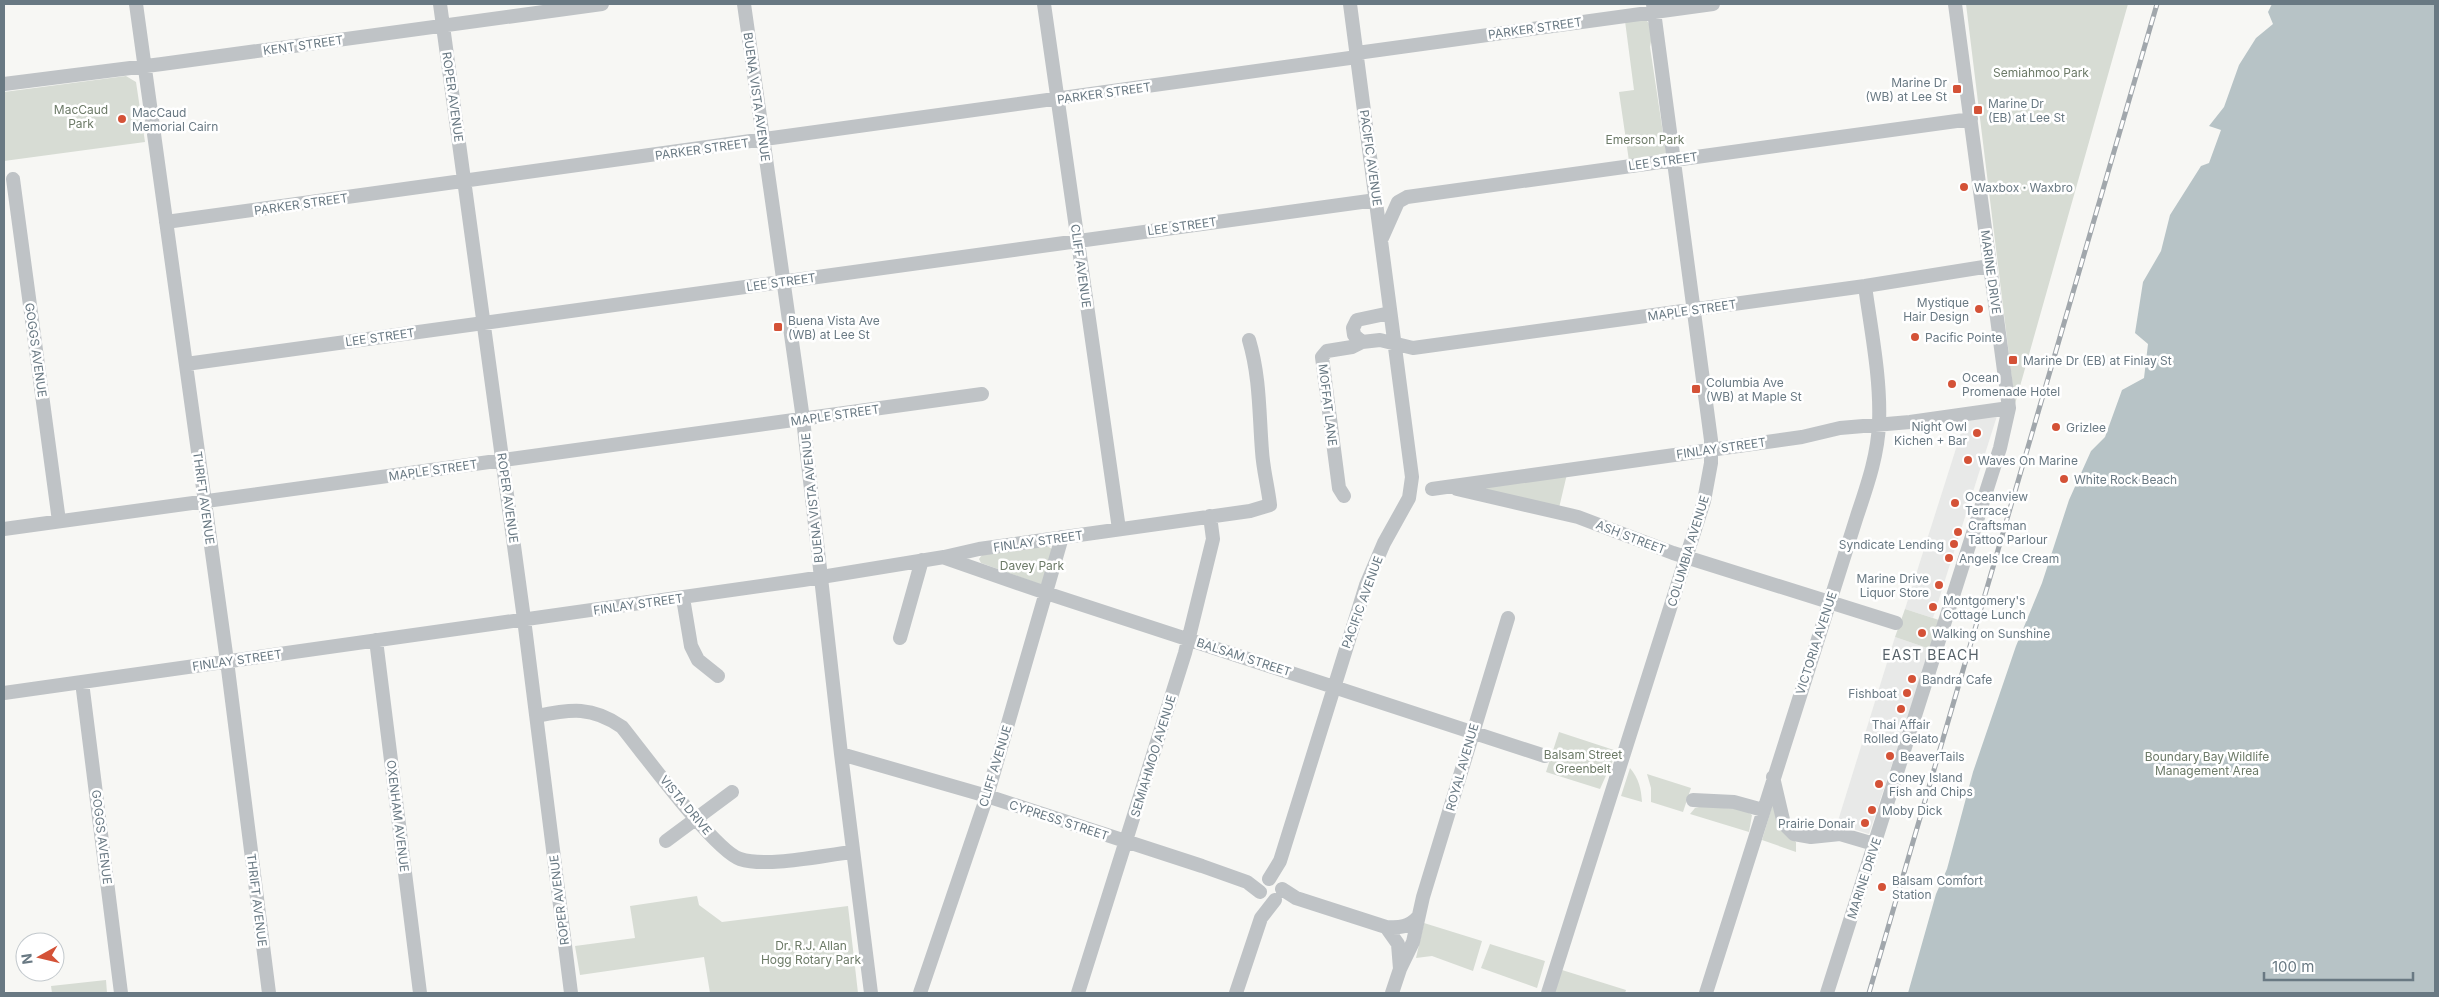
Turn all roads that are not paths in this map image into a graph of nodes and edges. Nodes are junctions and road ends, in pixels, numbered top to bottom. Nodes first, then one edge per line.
1 (136, 4) edge
2 (440, 4) edge
3 (602, 4) edge
4 (744, 4) edge
5 (1044, 4) edge
6 (1350, 4) edge
7 (1713, 4) edge
8 (1955, 4) edge
9 (1653, 8) edge
10 (443, 25) junction
11 (1357, 55) junction
12 (144, 65) junction
13 (4, 84) edge
14 (1058, 99) junction
15 (1971, 119) junction
16 (763, 140) junction
17 (1674, 160) junction
18 (13, 179) dead end
19 (465, 181) junction
20 (1376, 200) junction
21 (166, 222) junction
22 (1382, 239) junction
23 (1077, 240) junction
24 (1990, 266) junction
25 (782, 281) junction
26 (1865, 286) junction
27 (1695, 310) junction
28 (1390, 313) junction
29 (484, 323) junction
30 (1249, 340) dead end
31 (1362, 342) junction
32 (1395, 343) junction
33 (186, 364) junction
34 (982, 394) dead end
35 (2009, 408) junction
36 (803, 419) junction
37 (1879, 424) junction
38 (1711, 449) junction
39 (503, 461) junction
40 (1449, 487) junction
41 (1432, 490) dead end
42 (1344, 496) dead end
43 (205, 501) junction
44 (1210, 516) junction
45 (59, 521) junction
46 (4, 529) edge
47 (1119, 529) junction
48 (1062, 537) junction
49 (944, 558) junction
50 (1687, 558) junction
51 (922, 560) junction
52 (820, 578) junction
53 (1046, 593) junction
54 (683, 598) junction
55 (1829, 602) junction
56 (1508, 618) dead end
57 (524, 619) junction
58 (1896, 623) dead end
59 (900, 638) dead end
60 (1189, 639) junction
61 (376, 640) junction
62 (227, 661) junction
63 (718, 676) dead end
64 (82, 682) junction
65 (1333, 685) junction
66 (4, 693) edge
67 (537, 716) junction
68 (1472, 731) junction
69 (841, 754) junction
70 (1545, 756) dead end
71 (1774, 777) junction
72 (732, 792) dead end
73 (987, 796) junction
74 (1693, 800) dead end
75 (1763, 810) junction
76 (696, 818) junction
77 (666, 841) dead end
78 (1127, 842) junction
79 (1874, 844) junction
80 (853, 852) junction
81 (1271, 890) junction
82 (1418, 917) junction
83 (1386, 927) junction
84 (1400, 969) junction
85 (121, 993) edge
86 (269, 993) edge
87 (420, 993) edge
88 (571, 993) edge
89 (871, 993) edge
90 (920, 993) edge
91 (1078, 993) edge
92 (1236, 993) edge
93 (1392, 993) edge
94 (1548, 993) edge
95 (1706, 993) edge
96 (1827, 993) edge

1 - 12 street, THRIFT AVENUE
2 - 10 street, ROPER AVENUE
3 - 10 street, KENT STREET
4 - 16 street, BUENA VISTA AVENUE
5 - 14 street, CLIFF AVENUE
6 - 11 street, PACIFIC AVENUE
7 - 9 street, PARKER STREET
8 - 15 street, MARINE DRIVE
9 - 11 street, PARKER STREET
9 - 17 street, COLUMBIA AVENUE
10 - 12 street, KENT STREET
10 - 19 street, ROPER AVENUE
11 - 14 street, PARKER STREET
11 - 20 street, PACIFIC AVENUE
12 - 13 street, KENT STREET
12 - 21 street, THRIFT AVENUE
14 - 16 street, PARKER STREET
14 - 23 street, CLIFF AVENUE
15 - 17 street, LEE STREET
15 - 24 street, MARINE DRIVE
16 - 19 street, PARKER STREET
16 - 25 street, BUENA VISTA AVENUE
17 - 22 street, LEE STREET
17 - 27 street, COLUMBIA AVENUE
18 - 45 street, GOGGS AVENUE
19 - 21 street, PARKER STREET
19 - 29 street, ROPER AVENUE
20 - 22 street, PACIFIC AVENUE
20 - 23 street, LEE STREET
21 - 33 street, THRIFT AVENUE
22 - 28 street, PACIFIC AVENUE
23 - 25 street, LEE STREET
23 - 47 street, CLIFF AVENUE
24 - 26 street, MAPLE STREET
24 - 35 street, MARINE DRIVE
25 - 29 street, LEE STREET
25 - 36 street, BUENA VISTA AVENUE
26 - 27 street, MAPLE STREET
26 - 37 street, VICTORIA AVENUE
27 - 32 street, MAPLE STREET
27 - 38 street, COLUMBIA AVENUE
28 - 31 street
28 - 32 street, PACIFIC AVENUE
29 - 33 street, LEE STREET
29 - 39 street, ROPER AVENUE
30 - 44 street, FINLAY STREET
31 - 32 street
31 - 42 street, MOFFAT LANE
32 - 65 street, PACIFIC AVENUE
33 - 43 street, THRIFT AVENUE
34 - 36 street, MAPLE STREET
35 - 37 street, FINLAY STREET
35 - 79 street, MARINE DRIVE
36 - 39 street, MAPLE STREET
36 - 52 street, BUENA VISTA AVENUE
37 - 38 street, FINLAY STREET
37 - 55 street, VICTORIA AVENUE
38 - 40 street, FINLAY STREET
38 - 50 street, COLUMBIA AVENUE
39 - 43 street, MAPLE STREET
39 - 57 street, ROPER AVENUE
40 - 41 street, FINLAY STREET
40 - 50 street, ASH STREET
43 - 45 street, MAPLE STREET
43 - 62 street, THRIFT AVENUE
44 - 47 street, FINLAY STREET
44 - 60 street, SEMIAHMOO AVENUE
45 - 46 street, MAPLE STREET
47 - 48 street, FINLAY STREET
48 - 49 street, FINLAY STREET
48 - 53 street, CLIFF AVENUE
49 - 51 street, FINLAY STREET
49 - 53 street, BALSAM STREET
50 - 55 street, ASH STREET
50 - 94 street, COLUMBIA AVENUE
51 - 52 street, FINLAY STREET
51 - 59 street
52 - 54 street, FINLAY STREET
52 - 69 street, BUENA VISTA AVENUE
53 - 60 street, BALSAM STREET
53 - 73 street, CLIFF AVENUE
54 - 57 street, FINLAY STREET
54 - 63 street
55 - 58 street, ASH STREET
55 - 71 street, VICTORIA AVENUE
56 - 68 street, ROYAL AVENUE
57 - 61 street, FINLAY STREET
57 - 67 street, ROPER AVENUE
60 - 65 street, BALSAM STREET
60 - 78 street, SEMIAHMOO AVENUE
61 - 62 street, FINLAY STREET
61 - 87 street, OXENHAM AVENUE
62 - 64 street, FINLAY STREET
62 - 86 street, THRIFT AVENUE
64 - 66 street, FINLAY STREET
64 - 85 street, GOGGS AVENUE
65 - 68 street, BALSAM STREET
65 - 81 street, PACIFIC AVENUE
67 - 76 street, VISTA DRIVE
67 - 88 street, ROPER AVENUE
68 - 70 street, BALSAM STREET
68 - 82 street, ROYAL AVENUE
69 - 73 street, CYPRESS STREET
69 - 80 street, BUENA VISTA AVENUE
71 - 75 street, VICTORIA AVENUE
71 - 79 street
72 - 76 street
73 - 78 street, CYPRESS STREET
73 - 90 street, CLIFF AVENUE
74 - 75 street
75 - 95 street, VICTORIA AVENUE
76 - 77 street
76 - 80 street, VISTA DRIVE
78 - 81 street, CYPRESS STREET
78 - 91 street, SEMIAHMOO AVENUE
79 - 96 street, MARINE DRIVE
80 - 89 street, BUENA VISTA AVENUE
81 - 83 street
81 - 92 street, PACIFIC AVENUE
82 - 83 street
82 - 84 street, ROYAL AVENUE
83 - 84 street
84 - 93 street, ROYAL AVENUE

